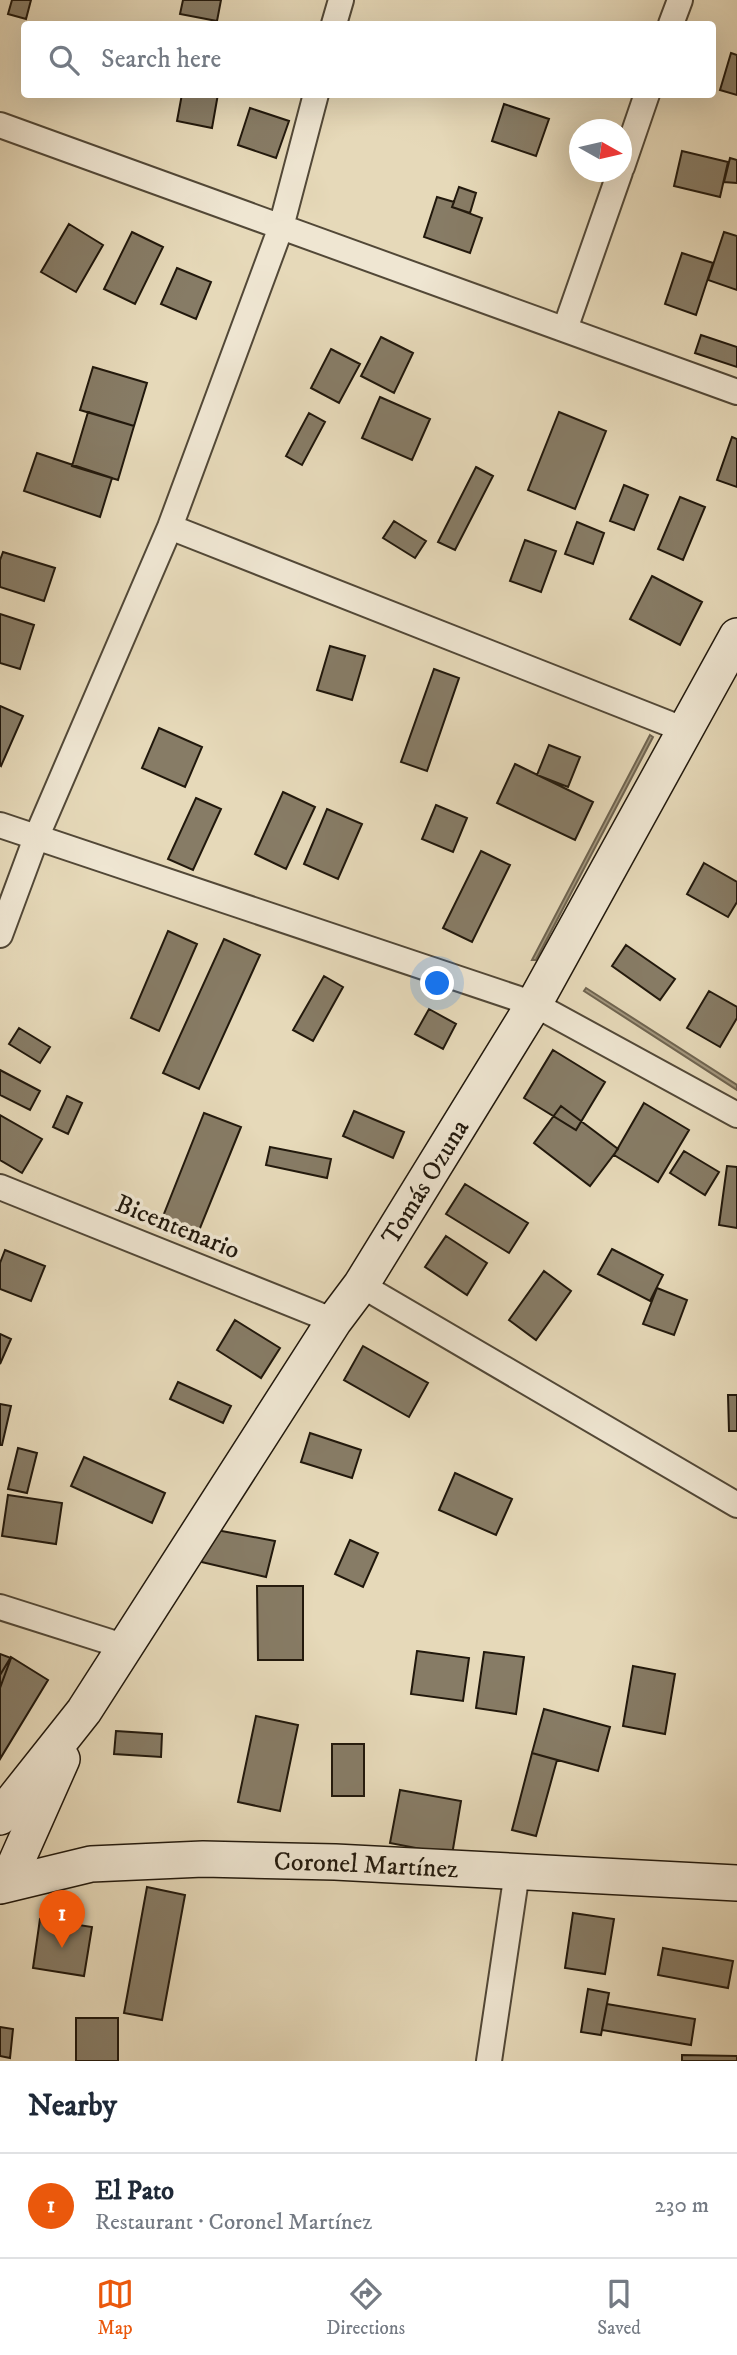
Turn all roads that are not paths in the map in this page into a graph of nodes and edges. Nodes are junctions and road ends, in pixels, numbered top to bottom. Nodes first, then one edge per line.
1 (341, 0) edge
2 (680, 0) edge
3 (335, 21) edge
4 (672, 21) edge
5 (315, 98) edge
6 (646, 98) edge
7 (0, 125) edge
8 (632, 137) edge
9 (616, 182) edge
10 (281, 227) junction
11 (565, 329) junction
12 (737, 392) edge
13 (170, 527) junction
14 (737, 636) edge
15 (685, 730) junction
16 (0, 825) edge
17 (36, 838) junction
18 (0, 935) edge
19 (534, 1004) junction
20 (737, 1115) edge
21 (0, 1187) edge
22 (361, 1285) junction
23 (334, 1321) junction
24 (737, 1505) edge
25 (0, 1607) edge
26 (126, 1647) junction
27 (84, 1711) junction
28 (0, 1817) edge
29 (517, 1872) junction
30 (737, 1883) edge
31 (4, 1885) edge
32 (489, 2061) edge

1 - 3 street
2 - 4 street
5 - 10 street
6 - 8 street
7 - 10 street
9 - 11 street
10 - 11 street
10 - 13 street
11 - 12 street
13 - 15 street
13 - 17 street
14 - 15 street, Tomás Ozuna
15 - 19 street, Tomás Ozuna
16 - 17 street
17 - 18 street
17 - 19 street
19 - 20 street
19 - 22 street, Tomás Ozuna
21 - 23 street, Bicentenario
22 - 23 street, Tomás Ozuna
22 - 24 street
23 - 26 street, Tomás Ozuna
25 - 26 street
26 - 27 street, Tomás Ozuna
27 - 28 street, Tomás Ozuna
27 - 31 street, Tomás Ozuna
29 - 30 street, Coronel Martínez
29 - 31 street, Coronel Martínez
29 - 32 street

